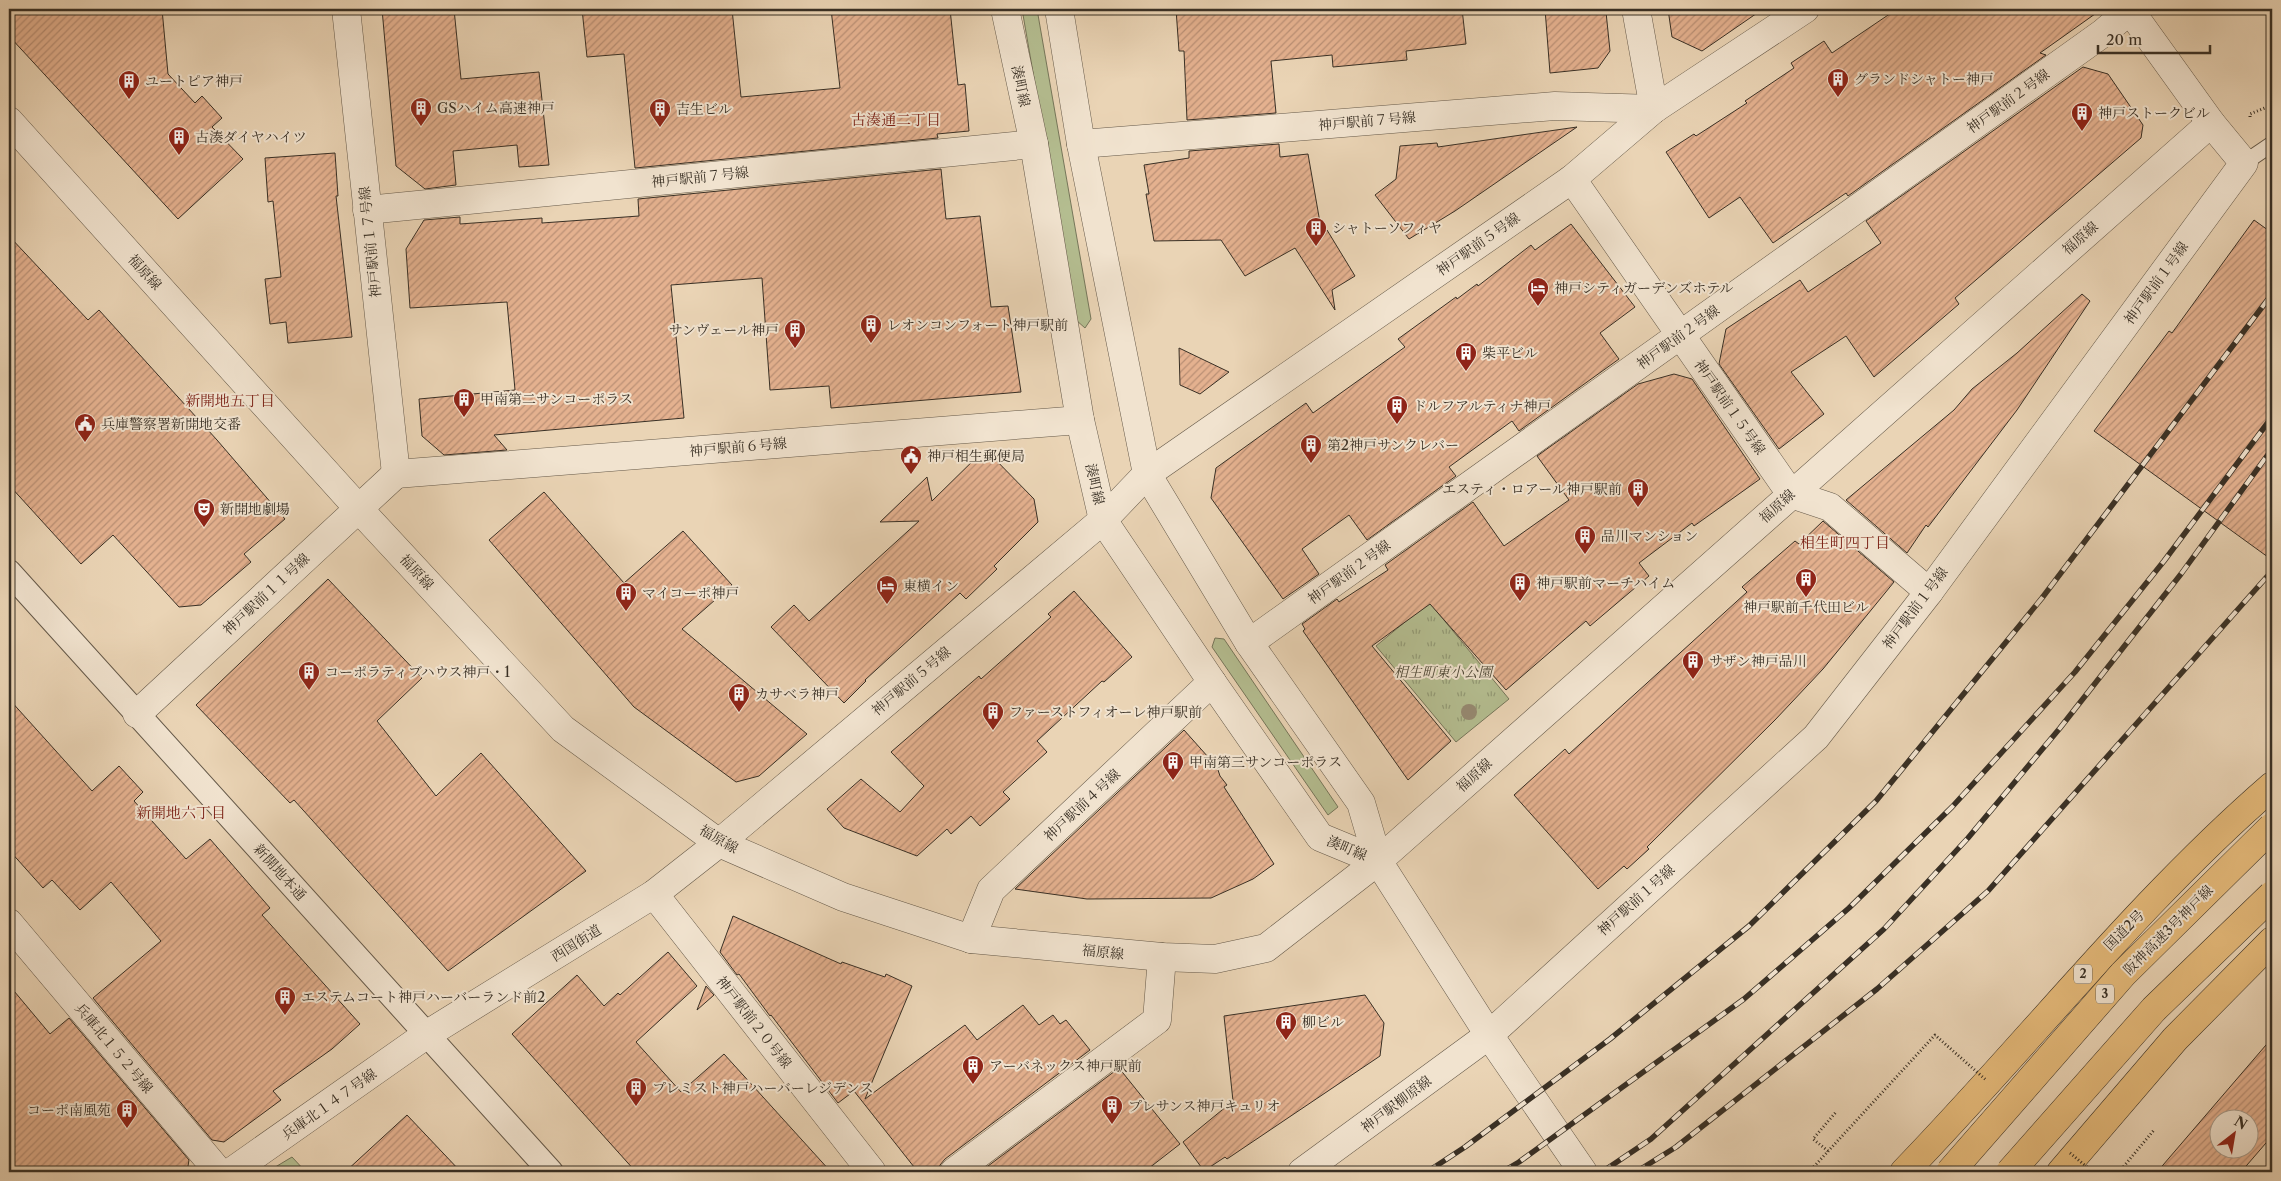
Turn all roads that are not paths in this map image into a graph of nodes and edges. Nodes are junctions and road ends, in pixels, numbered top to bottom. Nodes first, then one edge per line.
1 (346, 9) edge
2 (1005, 9) edge
3 (1059, 9) edge
4 (1636, 9) edge
5 (1805, 9) edge
6 (2130, 9) edge
7 (1654, 109) junction
8 (9, 121) edge
9 (2211, 123) junction
10 (1034, 144) junction
11 (1081, 144) junction
12 (2272, 144) edge
13 (2244, 163) junction
14 (1572, 179) junction
15 (367, 210) junction
16 (1680, 335) junction
17 (1080, 420) junction
18 (396, 474) junction
19 (1147, 474) junction
20 (1790, 494) junction
21 (358, 508) junction
22 (1103, 520) junction
23 (9, 572) edge
24 (1929, 592) junction
25 (1249, 643) junction
26 (1212, 682) junction
27 (137, 714) junction
28 (2272, 769) edge
29 (2272, 786) edge
30 (2237, 816) junction
31 (2272, 827) edge
32 (720, 843) junction
33 (1378, 861) junction
34 (654, 894) junction
35 (2272, 895) edge
36 (9, 923) edge
37 (971, 939) junction
38 (2272, 941) edge
39 (1162, 958) junction
40 (1489, 1034) junction
41 (426, 1035) junction
42 (2062, 1159) edge
43 (219, 1172) edge
44 (231, 1172) edge
45 (551, 1172) edge
46 (872, 1172) edge
47 (954, 1172) edge
48 (1302, 1172) edge
49 (1583, 1172) edge
50 (1904, 1172) edge
51 (1950, 1172) edge
52 (2010, 1172) edge

1 - 15 street, 神戸駅前１７号線
2 - 10 street, 湊町線
3 - 11 street, 湊町線
4 - 7 street
5 - 7 street, 神戸駅前５号線
6 - 9 street
6 - 16 street, 神戸駅前２号線
7 - 11 street, 神戸駅前７号線
7 - 14 street, 神戸駅前５号線
8 - 21 street, 福原線
9 - 13 street
9 - 20 street, 福原線
10 - 15 street, 神戸駅前７号線
10 - 17 street, 湊町線
11 - 19 street, 湊町線
12 - 13 lane
13 - 24 street, 神戸駅前１号線
14 - 16 street, 神戸駅前１５号線
14 - 19 street, 神戸駅前５号線
15 - 18 street, 神戸駅前１７号線
16 - 20 street, 神戸駅前１５号線
16 - 25 street, 神戸駅前２号線
17 - 18 street, 神戸駅前６号線
17 - 22 street, 湊町線
18 - 21 street, 神戸駅前１１号線
19 - 22 street
19 - 25 street, 湊町線
20 - 24 street
20 - 33 street, 福原線
21 - 27 street, 神戸駅前１１号線
21 - 32 street, 福原線
22 - 26 street, 湊町線
22 - 32 street, 神戸駅前５号線
23 - 27 street, 新開地本通
24 - 40 street, 神戸駅前１号線
25 - 33 street, 湊町線
26 - 33 street, 湊町線
26 - 37 street, 神戸駅前４号線
27 - 41 street, 新開地本通
28 - 30 highway
29 - 30 highway, 国道2号 / 2
30 - 50 highway, 国道2号 / 2
31 - 51 highway, 阪神高速3号神戸線 / 3, bridge
32 - 34 street, 西国街道
32 - 37 street, 福原線
33 - 39 street, 福原線
33 - 40 street, 湊町線
34 - 41 street, 西国街道
34 - 46 street, 神戸駅前２０号線
35 - 52 highway, bridge
36 - 43 street, 兵庫北１５２号線
37 - 39 street, 福原線
38 - 42 highway
39 - 47 street
40 - 48 street, 神戸駅柳原線
40 - 49 street, 湊町線
41 - 44 street, 兵庫北１４７号線
41 - 45 street, 新開地本通

